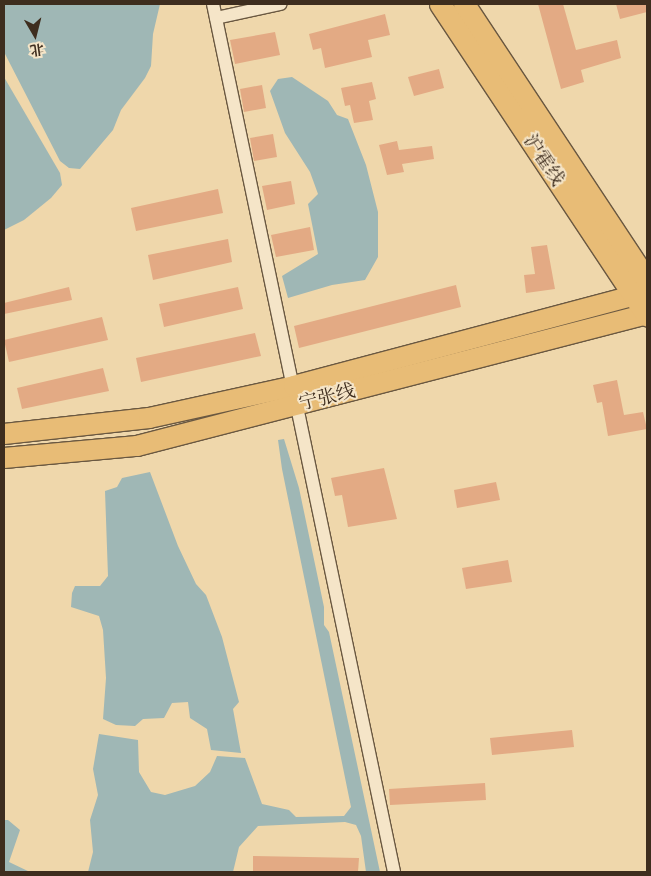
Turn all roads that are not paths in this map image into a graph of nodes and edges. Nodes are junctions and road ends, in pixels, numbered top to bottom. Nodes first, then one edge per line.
1 (213, 4) edge
2 (280, 4) edge
3 (440, 4) edge
4 (464, 4) edge
5 (216, 18) junction
6 (643, 289) edge
7 (647, 315) edge
8 (295, 395) junction
9 (4, 434) edge
10 (4, 458) edge
11 (394, 872) edge

1 - 5 street
2 - 5 street
3 - 6 highway, 沪霍线
4 - 6 highway, 沪霍线
5 - 8 street
6 - 7 highway, 沪霍线
6 - 8 main road, 宁张线
7 - 8 main road, 宁张线
8 - 9 main road, 宁张线
8 - 10 main road, 宁张线
8 - 11 street

